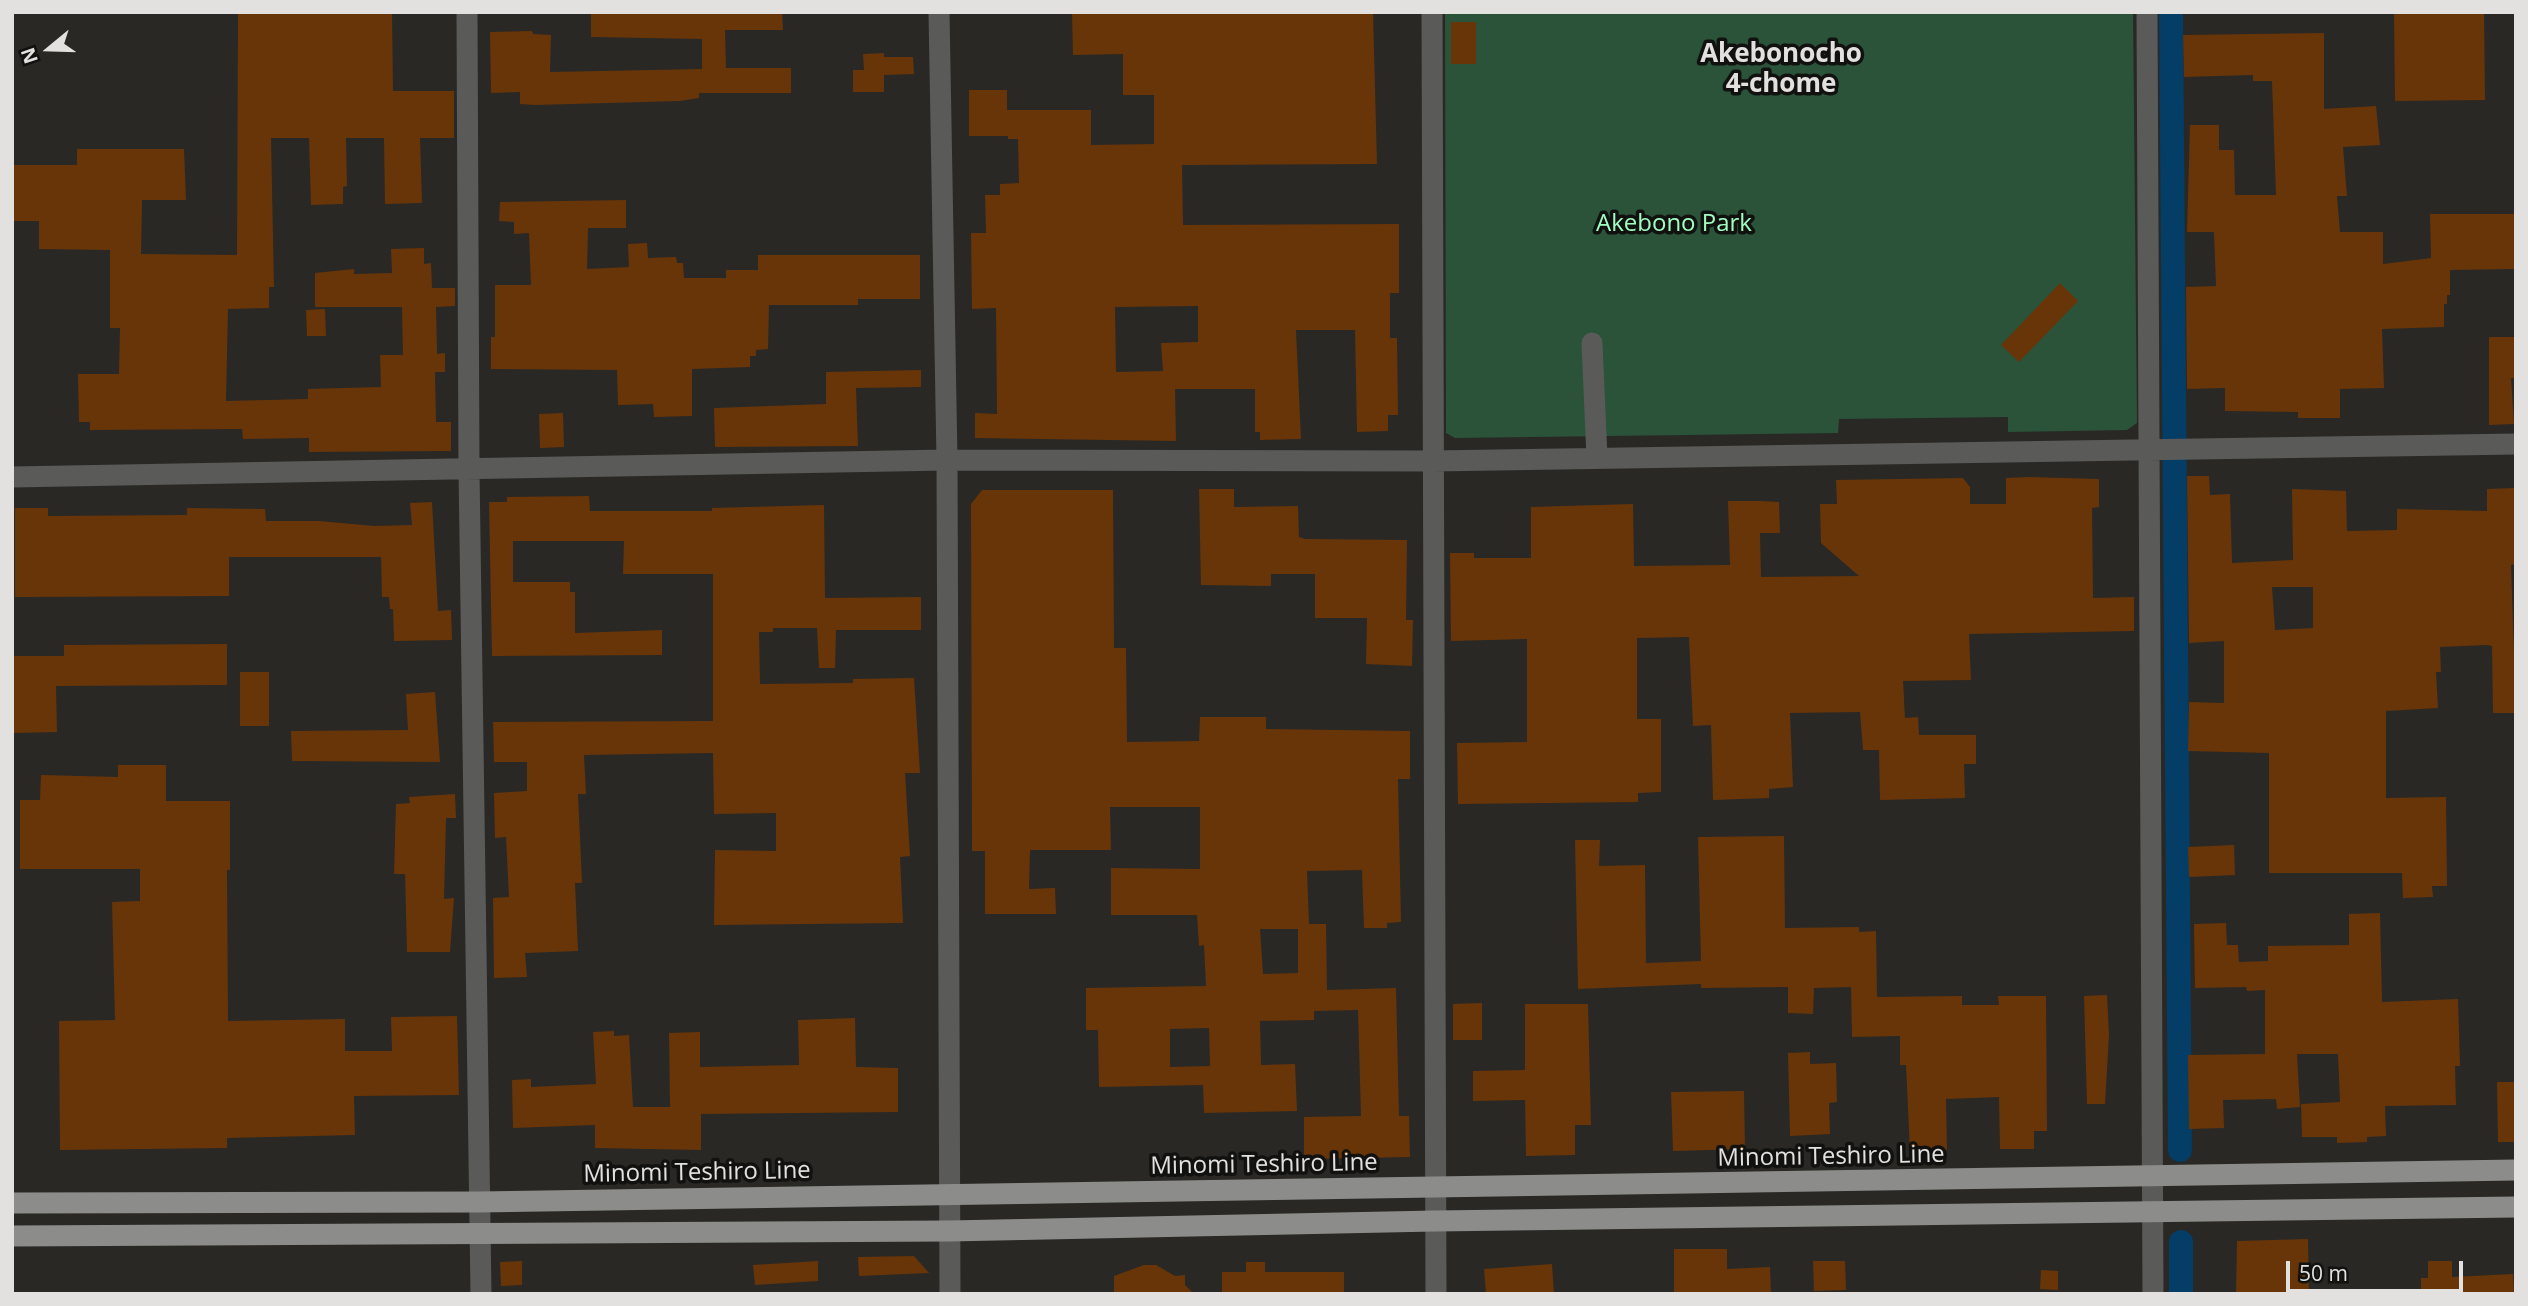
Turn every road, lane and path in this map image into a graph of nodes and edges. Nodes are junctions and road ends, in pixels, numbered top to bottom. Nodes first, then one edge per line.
1 (467, 12) edge
2 (939, 12) edge
3 (1432, 12) edge
4 (2147, 12) edge
5 (1592, 343) dead end
6 (2516, 444) edge
7 (2149, 450) junction
8 (1597, 458) junction
9 (947, 460) junction
10 (1433, 461) junction
11 (470, 470) junction
12 (12, 477) edge
13 (2516, 1171) edge
14 (2151, 1177) junction
15 (1436, 1189) junction
16 (948, 1196) junction
17 (479, 1202) junction
18 (12, 1203) edge
19 (2516, 1207) edge
20 (2152, 1213) junction
21 (1435, 1221) junction
22 (949, 1231) junction
23 (480, 1234) junction
24 (12, 1236) edge
25 (481, 1294) edge
26 (950, 1294) edge
27 (1436, 1294) edge
28 (2153, 1294) edge

1 - 11 street
2 - 9 street
3 - 10 street
4 - 7 street
5 - 8 street
6 - 7 street
7 - 8 street
7 - 14 street
8 - 10 street
9 - 10 street
9 - 11 street
9 - 16 street
10 - 15 street
11 - 12 street
11 - 17 street
13 - 14 main road, Minomi Teshiro Line
14 - 15 main road, Minomi Teshiro Line
14 - 20 street
15 - 16 main road, Minomi Teshiro Line
15 - 21 street
16 - 17 main road, Minomi Teshiro Line
16 - 22 street
17 - 18 main road, Minomi Teshiro Line
17 - 23 street
19 - 20 main road
20 - 21 main road
20 - 28 street
21 - 22 main road
21 - 27 street
22 - 23 main road
22 - 26 street
23 - 24 main road
23 - 25 street

